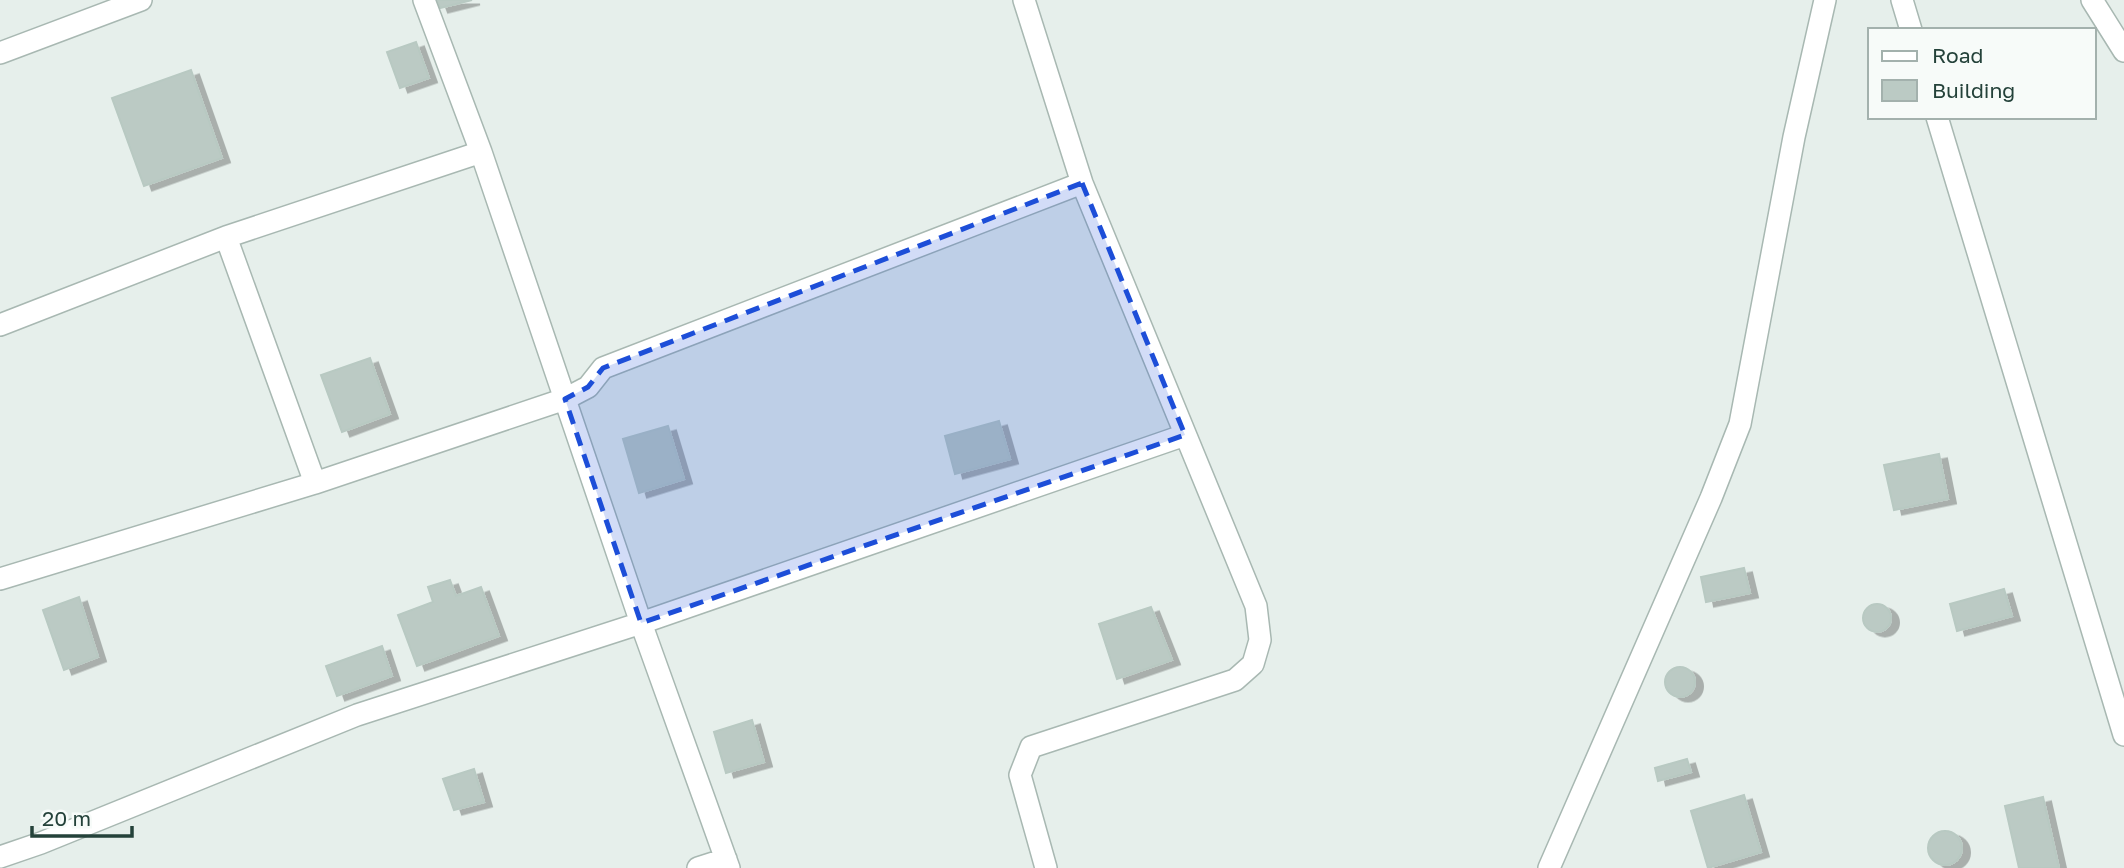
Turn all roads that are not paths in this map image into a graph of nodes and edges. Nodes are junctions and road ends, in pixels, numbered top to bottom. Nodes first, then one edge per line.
1 (141, 0) edge
2 (424, 0) edge
3 (1024, 0) edge
4 (1825, 0) edge
5 (1902, 0) edge
6 (2092, 0) edge
7 (1910, 28) edge
8 (2124, 51) edge
9 (0, 53) edge
10 (1938, 119) edge
11 (481, 152) junction
12 (1082, 183) junction
13 (226, 237) junction
14 (0, 325) edge
15 (565, 399) junction
16 (1185, 435) junction
17 (315, 483) junction
18 (0, 579) edge
19 (641, 623) junction
20 (2124, 735) edge
21 (0, 858) edge
22 (727, 864) edge
23 (698, 868) edge
24 (1046, 868) edge
25 (1549, 868) edge

1 - 9 street
2 - 11 street
3 - 12 street
4 - 25 street
5 - 7 street
6 - 8 street
10 - 20 street
11 - 13 street
11 - 15 street
12 - 15 street
12 - 16 street
13 - 14 street
13 - 17 street
15 - 17 street
15 - 19 street
16 - 19 street
16 - 24 street
17 - 18 street
19 - 21 street
19 - 22 street
22 - 23 street

